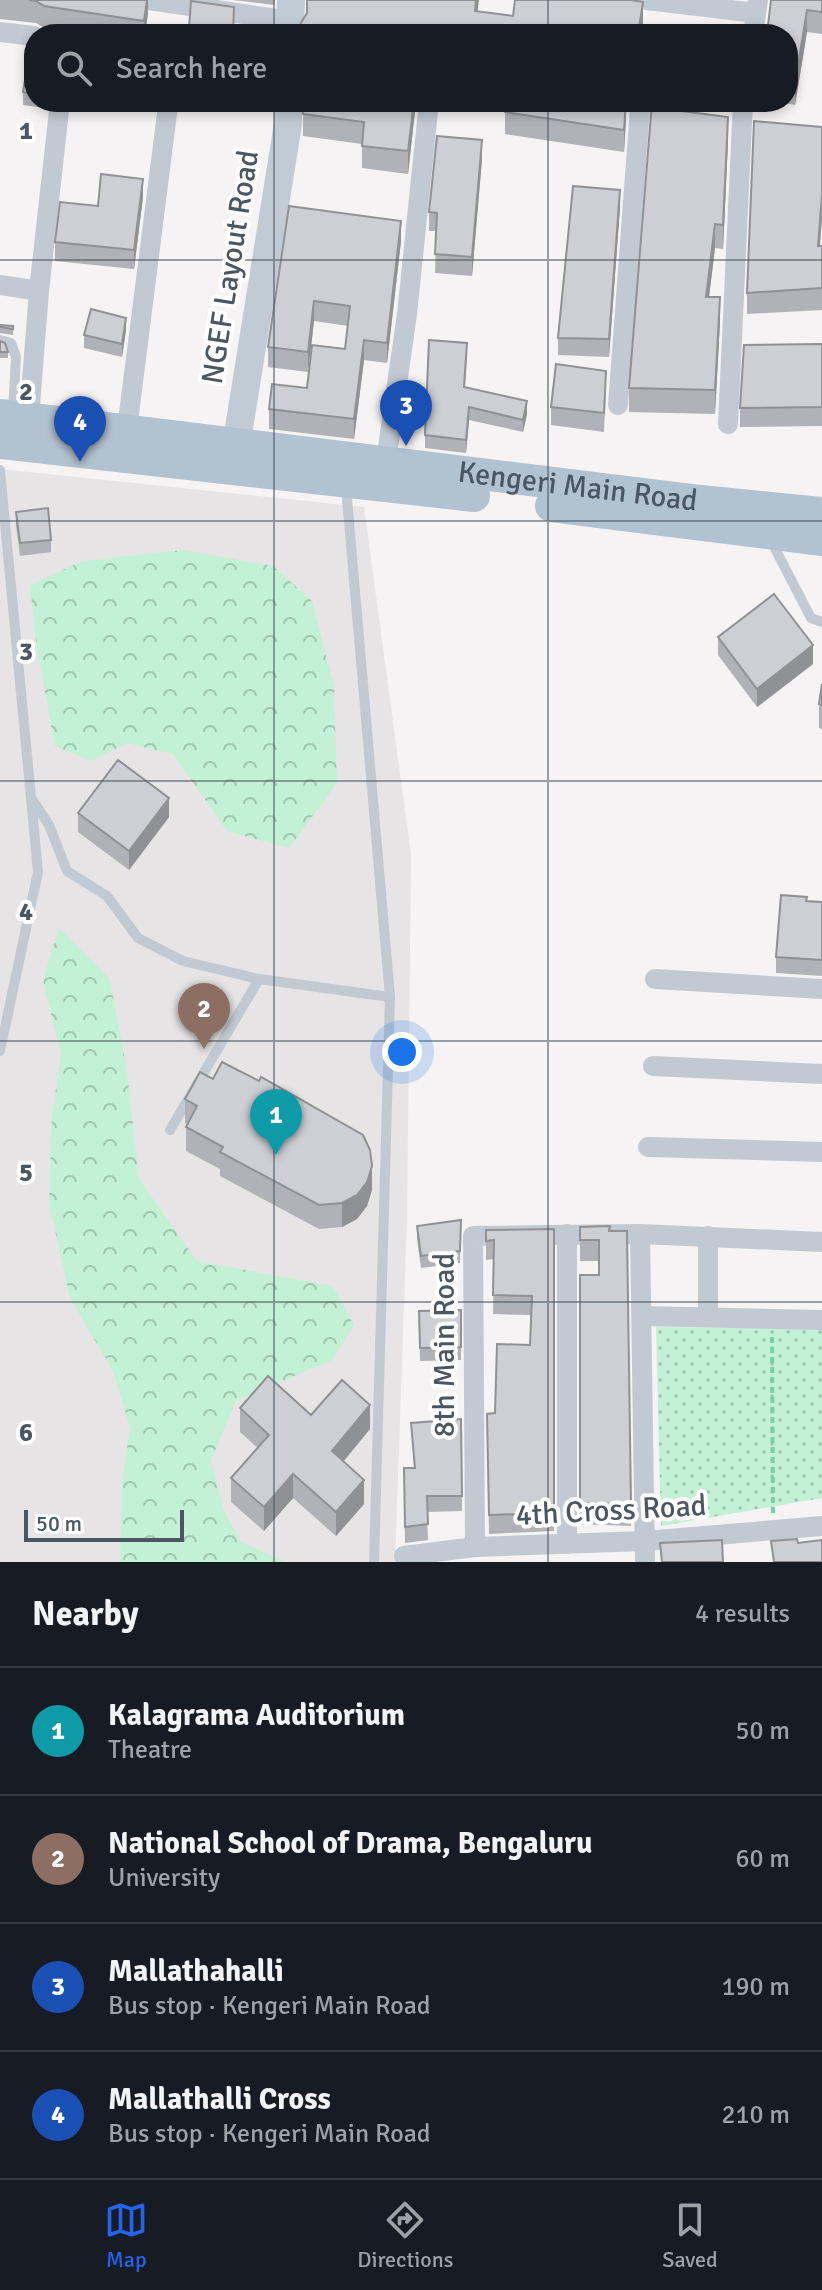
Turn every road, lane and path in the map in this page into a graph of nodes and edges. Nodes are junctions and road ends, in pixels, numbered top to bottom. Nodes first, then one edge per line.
1 (149, 0) edge
2 (647, 0) edge
3 (757, 7) edge
4 (291, 18) edge
5 (0, 32) edge
6 (24, 35) edge
7 (59, 112) edge
8 (167, 112) edge
9 (286, 112) edge
10 (428, 112) edge
11 (640, 112) edge
12 (737, 115) edge
13 (768, 127) edge
14 (0, 285) edge
15 (39, 291) junction
16 (0, 340) edge
17 (618, 405) dead end
18 (10, 423) edge
19 (728, 424) dead end
20 (127, 429) junction
21 (234, 454) junction
22 (386, 462) junction
23 (0, 470) edge
24 (346, 481) junction
25 (822, 513) edge
26 (767, 533) junction
27 (822, 540) edge
28 (822, 622) edge
29 (30, 798) junction
30 (259, 979) junction
31 (655, 979) dead end
32 (822, 989) edge
33 (390, 997) junction
34 (0, 1051) edge
35 (653, 1066) dead end
36 (822, 1074) edge
37 (170, 1130) dead end
38 (648, 1147) dead end
39 (822, 1152) edge
40 (567, 1234) junction
41 (640, 1234) junction
42 (708, 1236) junction
43 (822, 1242) edge
44 (642, 1316) junction
45 (708, 1317) junction
46 (772, 1319) junction
47 (822, 1320) edge
48 (822, 1526) edge
49 (772, 1530) junction
50 (567, 1544) junction
51 (475, 1547) junction
52 (645, 1552) edge
53 (404, 1556) dead end
54 (374, 1562) edge

1 - 4 street
2 - 3 street
5 - 6 street
7 - 15 street
8 - 20 street
9 - 21 street, NGEF Layout Road
10 - 22 street
11 - 17 street
12 - 13 street
12 - 19 street
14 - 15 street
15 - 18 street
16 - 18 lane
18 - 20 main road, Kengeri Main Road
18 - 21 main road, Kengeri Main Road
20 - 21 main road, Kengeri Main Road
21 - 22 main road, Kengeri Main Road
21 - 24 main road, Kengeri Main Road
22 - 25 main road, Kengeri Main Road
23 - 29 lane
24 - 26 main road, Kengeri Main Road
24 - 33 lane
26 - 27 main road, Kengeri Main Road
26 - 28 lane
29 - 30 lane
29 - 34 lane
30 - 33 lane
30 - 37 lane
31 - 32 street
33 - 54 lane
35 - 36 street
38 - 39 street
40 - 41 street
40 - 50 street
40 - 51 street, 8th Main Road
41 - 42 street
41 - 44 street
42 - 43 street
42 - 45 street
44 - 45 street
44 - 52 street
45 - 46 street
46 - 47 street
46 - 49 path
48 - 49 street, 4th Cross Road
49 - 52 street, 4th Cross Road
50 - 51 street, 4th Cross Road
50 - 52 street, 4th Cross Road
51 - 53 street, 4th Cross Road

